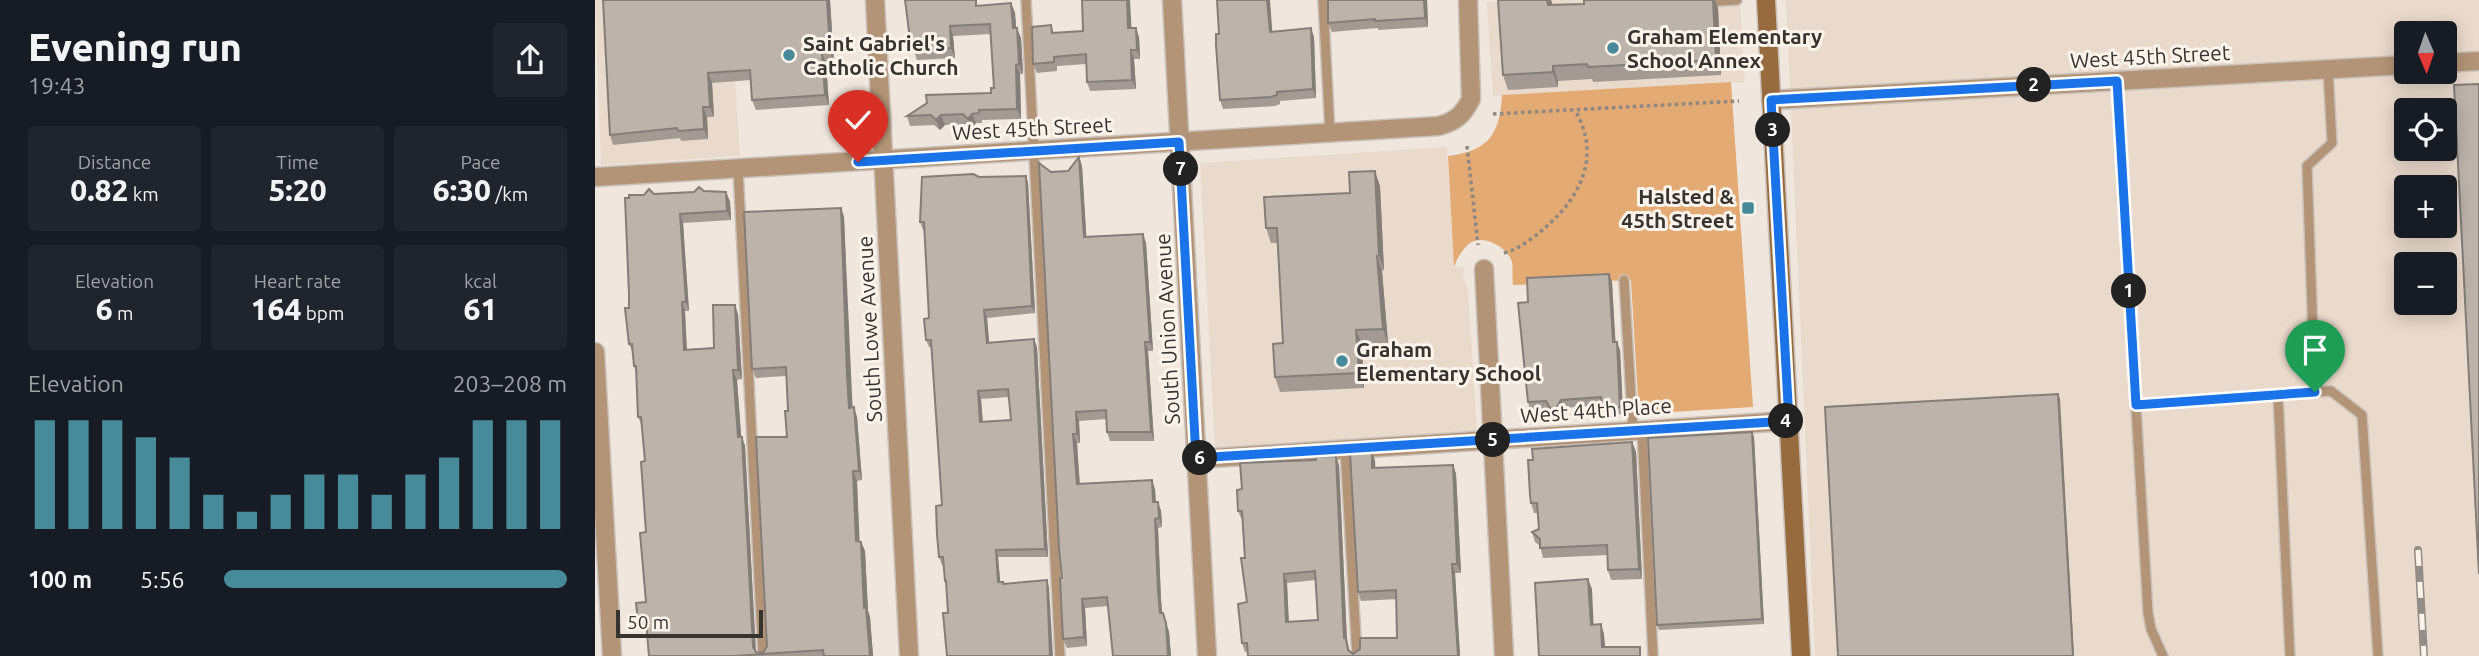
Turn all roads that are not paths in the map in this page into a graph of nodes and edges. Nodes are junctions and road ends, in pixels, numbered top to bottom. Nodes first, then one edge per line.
1 (875, 0) edge
2 (1026, 0) edge
3 (1172, 0) edge
4 (1323, 0) edge
5 (1468, 0) edge
6 (1737, 0) edge
7 (1766, 0) edge
8 (1693, 3) edge
9 (2479, 61) edge
10 (2457, 62) edge
11 (2394, 66) edge
12 (2329, 70) junction
13 (2117, 81) junction
14 (1771, 100) junction
15 (1330, 133) junction
16 (1179, 142) junction
17 (1034, 151) junction
18 (884, 160) junction
19 (738, 169) junction
20 (595, 177) edge
21 (1483, 269) dead end
22 (1624, 280) dead end
23 (595, 352) edge
24 (2315, 392) junction
25 (2278, 395) junction
26 (2136, 405) junction
27 (1789, 421) junction
28 (1637, 430) junction
29 (1493, 440) junction
30 (1345, 449) junction
31 (1196, 458) junction
32 (599, 479) edge
33 (612, 656) edge
34 (763, 656) edge
35 (909, 656) edge
36 (1060, 656) edge
37 (1207, 656) edge
38 (1357, 656) edge
39 (1504, 656) edge
40 (1653, 656) edge
41 (1801, 656) edge
42 (2163, 656) edge
43 (2290, 656) edge
44 (2378, 656) edge

1 - 18 street, South Lowe Avenue
2 - 17 lane
3 - 16 street, South Union Avenue
4 - 15 lane
5 - 15 street, West 45th Street
6 - 8 lane
7 - 14 main road
9 - 10 street
11 - 12 street, West 45th Street
12 - 13 street, West 45th Street
12 - 24 lane
13 - 14 street, West 45th Street
13 - 26 lane
14 - 27 main road
15 - 16 street, West 45th Street
16 - 17 street, West 45th Street
16 - 31 street, South Union Avenue
17 - 18 street, West 45th Street
17 - 36 lane
18 - 19 street, West 45th Street
18 - 35 street, South Lowe Avenue
19 - 20 street, West 45th Street
19 - 34 lane
21 - 29 street
22 - 28 lane
23 - 32 street
24 - 25 lane
24 - 44 lane
25 - 26 lane
25 - 43 lane
26 - 42 lane
27 - 28 street, West 44th Place
27 - 41 main road
28 - 29 street, West 44th Place
28 - 40 lane
29 - 30 street, West 44th Place
29 - 39 street
30 - 31 street, West 44th Place
30 - 38 lane
31 - 37 street, South Union Avenue
32 - 33 street

